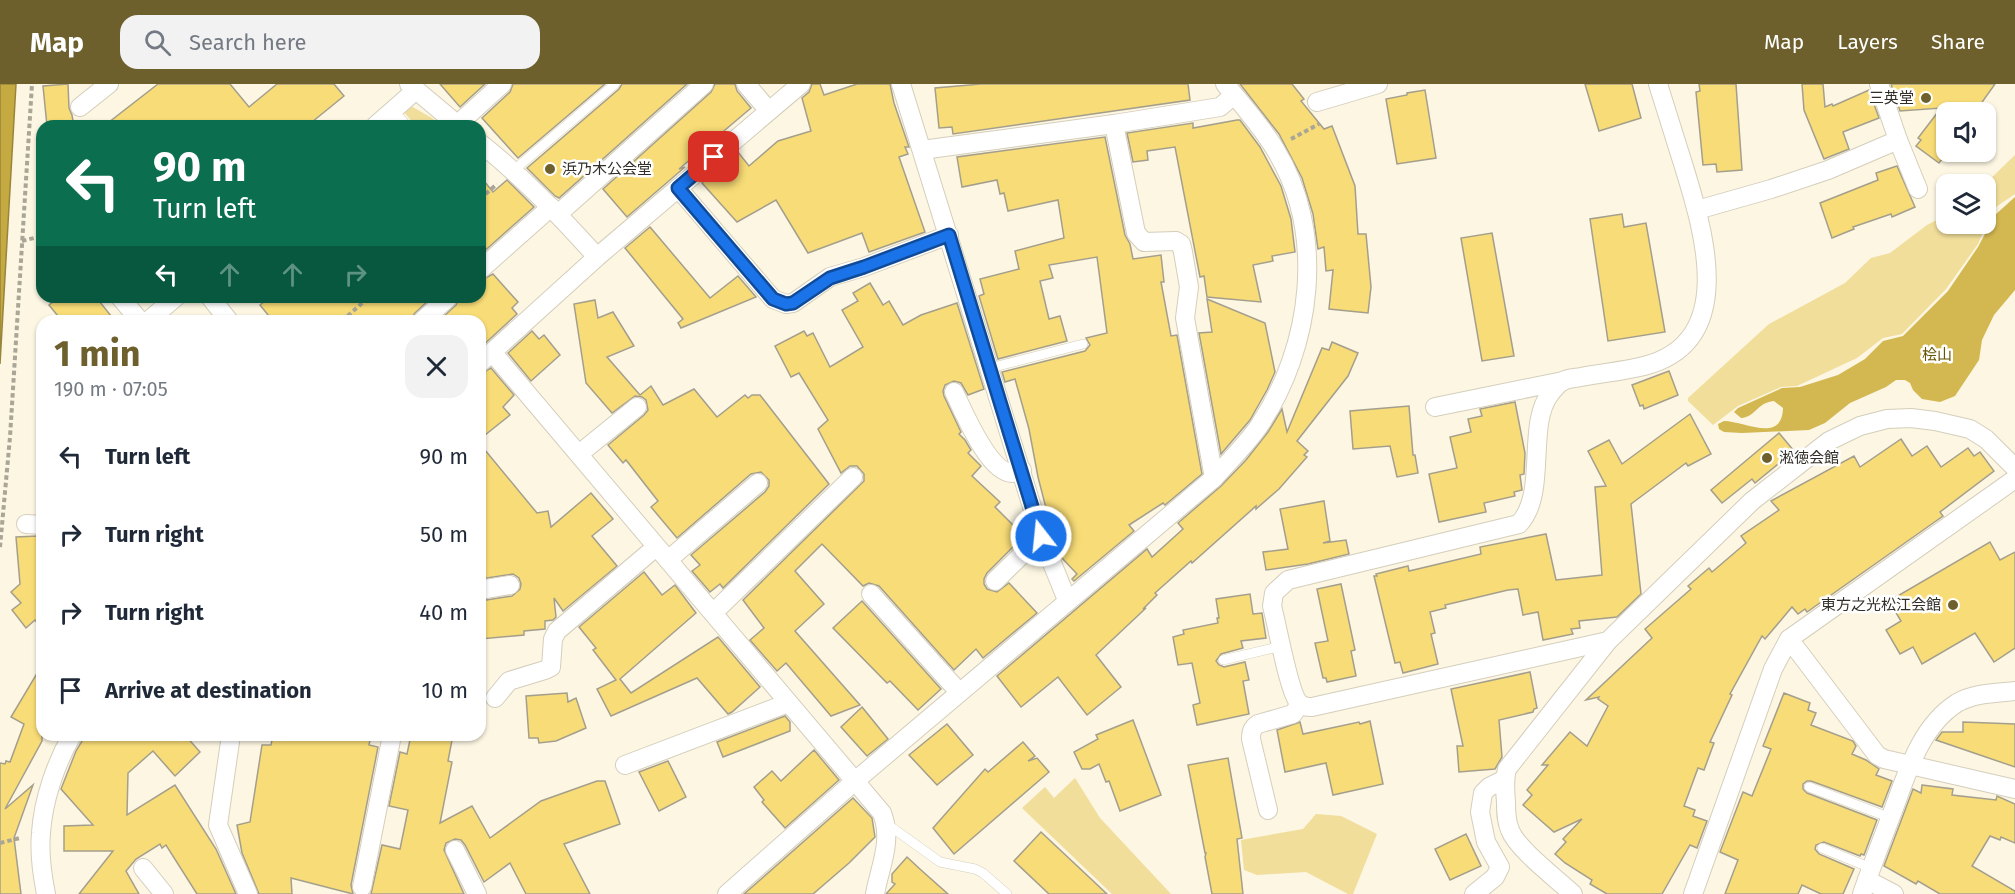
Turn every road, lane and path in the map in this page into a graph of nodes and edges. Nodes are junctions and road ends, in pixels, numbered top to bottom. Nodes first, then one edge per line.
1 (32, 84) edge
2 (109, 84) edge
3 (502, 84) edge
4 (615, 84) edge
5 (704, 84) edge
6 (747, 84) edge
7 (801, 84) edge
8 (901, 84) edge
9 (1378, 84) edge
10 (1658, 84) edge
11 (1879, 84) edge
12 (417, 89) edge
13 (1230, 90) edge
14 (1317, 102) joint
15 (80, 107) dead end
16 (393, 110) junction
17 (769, 111) junction
18 (382, 120) edge
19 (402, 120) edge
20 (452, 120) edge
21 (463, 120) edge
22 (1114, 124) junction
23 (1898, 140) junction
24 (486, 148) edge
25 (922, 150) junction
26 (1276, 150) junction
27 (514, 170) junction
28 (678, 188) junction
29 (1918, 189) dead end
30 (554, 210) junction
31 (1697, 210) junction
32 (949, 235) junction
33 (36, 238) edge
34 (22, 241) junction
35 (597, 257) junction
36 (486, 265) edge
37 (125, 303) edge
38 (169, 303) edge
39 (215, 303) edge
40 (362, 303) edge
41 (442, 303) edge
42 (135, 315) edge
43 (155, 315) edge
44 (225, 315) edge
45 (349, 315) edge
46 (430, 315) edge
47 (1083, 344) dead end
48 (486, 357) edge
49 (990, 368) junction
50 (1564, 381) junction
51 (954, 393) dead end
52 (637, 406) dead end
53 (1435, 407) dead end
54 (579, 454) junction
55 (2015, 468) edge
56 (1022, 470) junction
57 (853, 477) dead end
58 (1214, 478) junction
59 (2015, 479) edge
60 (758, 483) dead end
61 (1041, 536) junction
62 (0, 547) edge
63 (662, 553) junction
64 (995, 581) dead end
65 (510, 585) dead end
66 (486, 589) edge
67 (871, 594) dead end
68 (1067, 600) junction
69 (713, 613) junction
70 (1789, 639) junction
71 (1608, 641) junction
72 (1282, 646) junction
73 (1223, 660) dead end
74 (959, 692) junction
75 (2015, 692) edge
76 (495, 698) dead end
77 (788, 703) junction
78 (1300, 704) junction
79 (69, 741) edge
80 (230, 741) edge
81 (391, 741) edge
82 (625, 765) dead end
83 (1910, 765) junction
84 (1504, 779) junction
85 (855, 781) junction
86 (1809, 787) dead end
87 (2015, 789) edge
88 (1268, 810) dead end
89 (1891, 818) junction
90 (886, 824) junction
91 (1822, 848) dead end
92 (455, 850) dead end
93 (143, 868) dead end
94 (1867, 881) edge
95 (362, 887) dead end
96 (46, 894) edge
97 (164, 894) edge
98 (248, 894) edge
99 (477, 894) edge
100 (727, 894) edge
101 (875, 894) edge
102 (1007, 894) edge
103 (1474, 894) edge
104 (1573, 894) edge
105 (1693, 894) edge
106 (1894, 894) edge

1 - 34 path
2 - 15 street
3 - 21 street
4 - 27 lane
5 - 30 street
6 - 17 street
7 - 17 street
8 - 25 street
9 - 14 street
10 - 31 street
11 - 23 street
12 - 16 street
12 - 20 street
13 - 22 street
13 - 26 street
14 - 26 path
16 - 18 street
16 - 19 lane
17 - 28 street
22 - 25 street
22 - 58 street
23 - 29 street
23 - 31 street
24 - 27 street
25 - 32 street
26 - 58 street
27 - 30 street
28 - 32 street
28 - 35 street
30 - 35 street
30 - 36 street
31 - 50 street
32 - 49 street
33 - 34 path
34 - 62 path
35 - 48 street
37 - 42 street
38 - 43 street
39 - 44 street
40 - 45 path
41 - 46 street
47 - 49 lane
48 - 54 street
49 - 56 street
50 - 53 street
50 - 72 street
51 - 56 street
52 - 54 street
54 - 63 street
55 - 71 street
56 - 61 street
57 - 69 street
58 - 68 street
59 - 70 street
60 - 63 street
61 - 64 street
61 - 68 street
63 - 69 street
63 - 76 street
65 - 66 street
67 - 74 street
68 - 74 street
69 - 77 street
70 - 83 street
70 - 105 street
71 - 78 street
71 - 84 street
72 - 73 lane
72 - 78 street
74 - 85 street
75 - 83 street
77 - 82 street
77 - 85 street
78 - 88 street
79 - 96 street
80 - 98 street
81 - 95 street
83 - 87 street
83 - 89 street
84 - 103 street
84 - 104 street
85 - 90 street
85 - 100 street
86 - 89 lane
89 - 94 street
90 - 101 street
90 - 102 lane
91 - 94 lane
92 - 99 street
93 - 97 street
94 - 106 street

